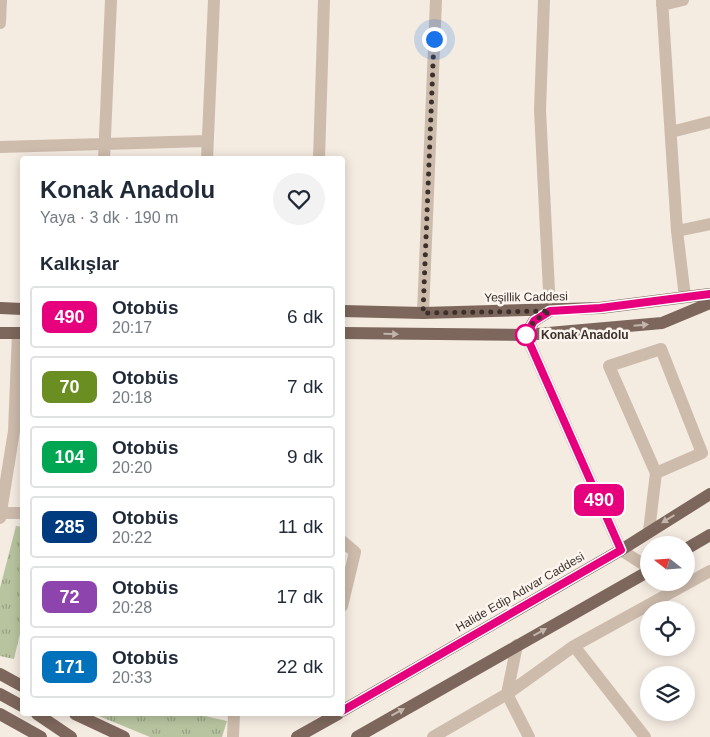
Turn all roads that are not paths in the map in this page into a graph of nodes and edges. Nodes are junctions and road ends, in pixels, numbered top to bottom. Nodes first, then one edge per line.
1 (1, 0) edge
2 (111, 0) edge
3 (214, 0) edge
4 (324, 0) edge
5 (436, 0) edge
6 (544, 0) edge
7 (684, 0) edge
8 (662, 2) edge
9 (0, 23) edge
10 (710, 122) edge
11 (671, 132) junction
12 (206, 141) junction
13 (104, 144) junction
14 (0, 147) edge
15 (104, 156) edge
16 (207, 156) edge
17 (319, 156) edge
18 (710, 224) edge
19 (677, 231) junction
20 (710, 294) edge
21 (686, 298) junction
22 (710, 303) edge
23 (0, 308) edge
24 (20, 309) edge
25 (345, 311) edge
26 (550, 311) junction
27 (423, 313) junction
28 (0, 333) edge
29 (20, 333) edge
30 (345, 334) edge
31 (526, 335) junction
32 (706, 454) edge
33 (656, 473) junction
34 (710, 494) edge
35 (20, 513) edge
36 (1, 515) edge
37 (648, 531) junction
38 (710, 535) edge
39 (345, 544) edge
40 (695, 544) edge
41 (621, 550) junction
42 (640, 563) edge
43 (710, 571) edge
44 (640, 574) edge
45 (345, 594) edge
46 (517, 645) junction
47 (574, 646) junction
48 (0, 674) edge
49 (20, 685) edge
50 (0, 694) edge
51 (506, 694) junction
52 (20, 705) edge
53 (345, 709) edge
54 (0, 714) edge
55 (40, 716) edge
56 (79, 716) edge
57 (231, 716) edge
58 (320, 719) edge
59 (105, 728) junction
60 (41, 737) edge
61 (71, 737) edge
62 (116, 737) edge
63 (124, 737) edge
64 (233, 737) edge
65 (297, 737) edge
66 (357, 737) edge
67 (433, 737) edge
68 (529, 737) edge
69 (645, 737) edge

1 - 9 street
2 - 13 street
3 - 12 street
4 - 17 street
5 - 27 street
6 - 26 street
7 - 8 street
8 - 11 street
10 - 11 street
11 - 19 street
12 - 13 street
12 - 16 street
13 - 14 street
13 - 15 street
18 - 19 street
19 - 21 street
20 - 21 main road, Yeşillik Caddesi
21 - 26 main road, Yeşillik Caddesi
31 -> 22 main road
23 - 24 main road
25 - 27 main road, Yeşillik Caddesi
26 - 27 main road, Yeşillik Caddesi
26 - 31 main road
28 - 29 main road
29 - 36 street
30 -> 31 main road
31 - 41 street
32 - 33 street
32 - 33 street
33 - 37 street
34 -> 37 main road, Halide Edip Adıvar Caddesi
35 - 36 street
37 - 41 main road, Halide Edip Adıvar Caddesi
38 - 40 main road
39 - 45 street
41 - 42 street
41 - 53 main road, Halide Edip Adıvar Caddesi
43 - 47 street
46 -> 44 main road
46 - 51 street
66 -> 46 main road
47 - 51 street
47 - 69 street
48 - 49 main road
50 - 52 main road
51 - 67 street
51 - 68 street
54 - 60 main road
55 - 61 main road
56 - 59 main road
57 - 64 street
58 - 65 main road
59 - 62 main road
59 - 63 main road

